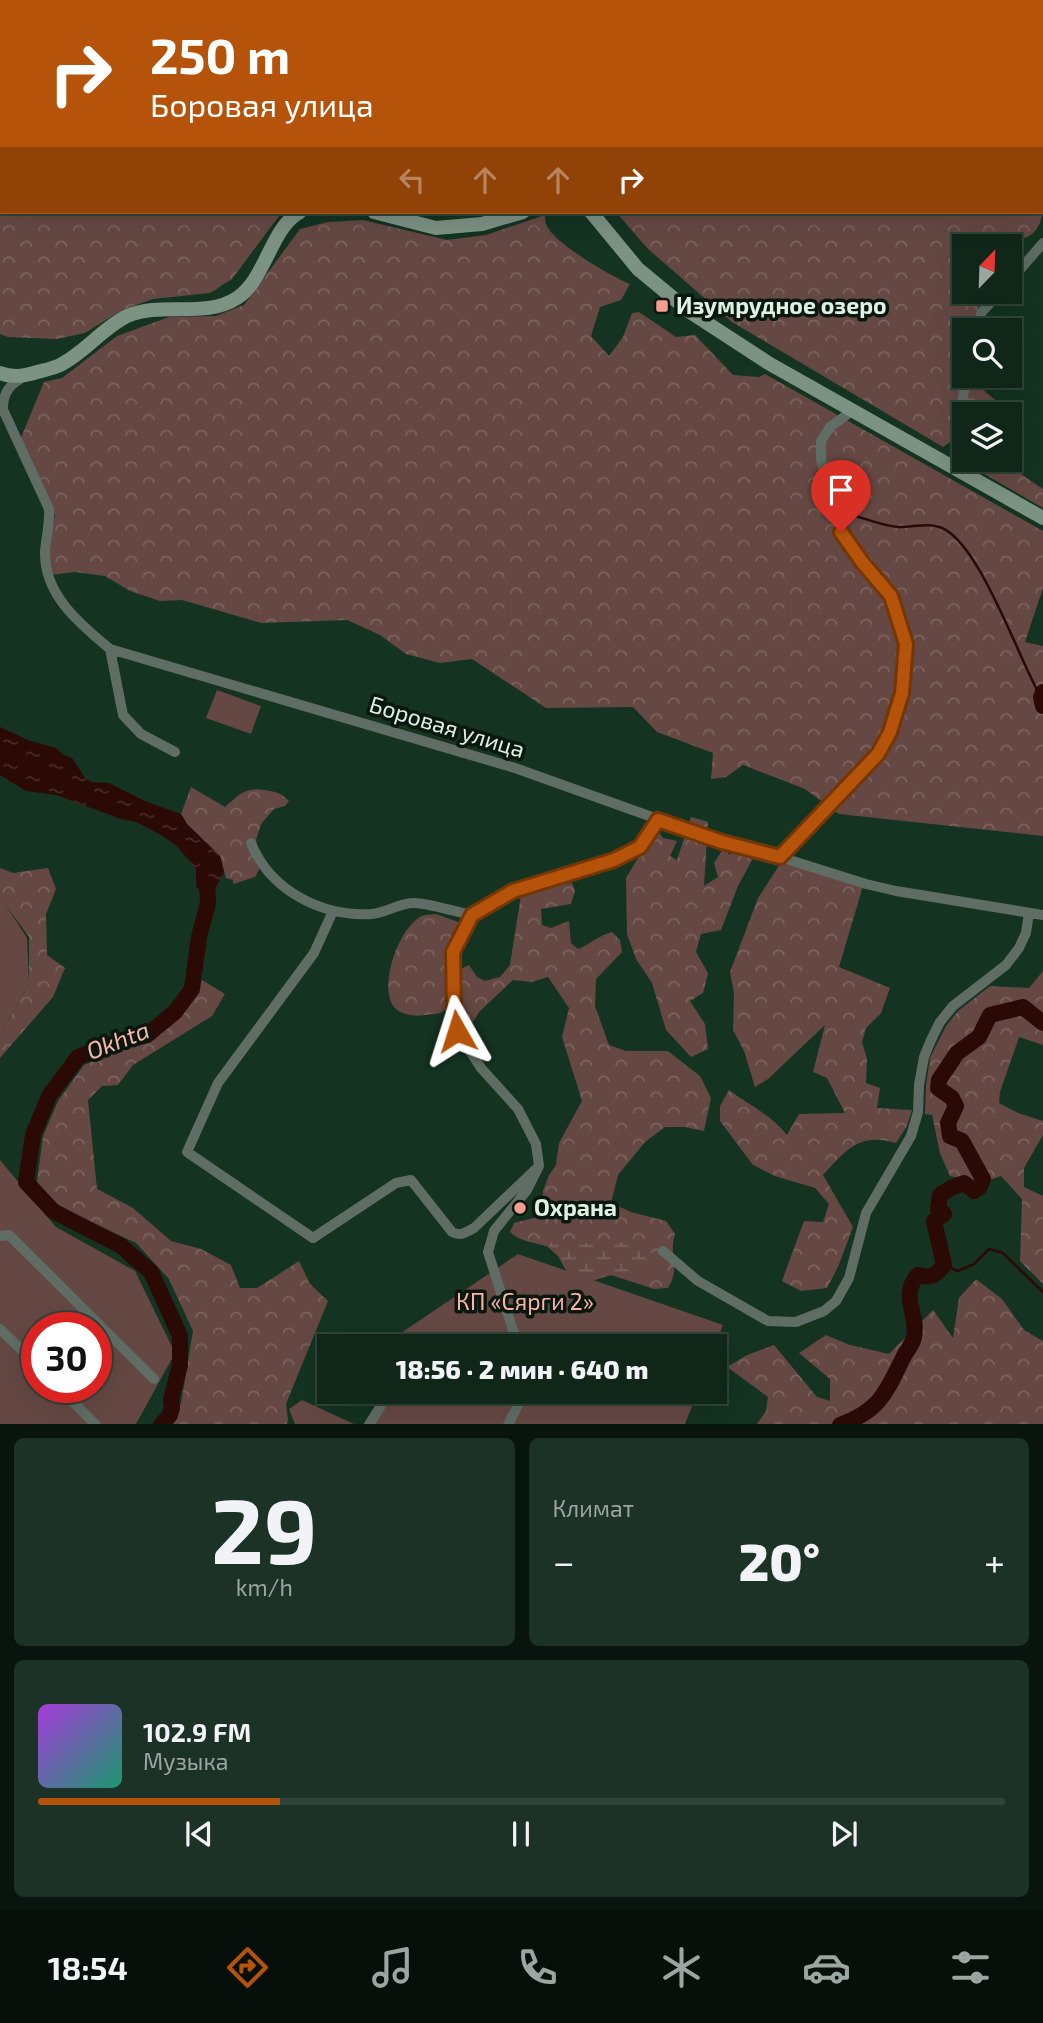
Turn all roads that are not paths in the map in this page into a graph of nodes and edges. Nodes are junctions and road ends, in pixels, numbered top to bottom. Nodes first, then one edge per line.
1 (297, 214) edge
2 (382, 214) edge
3 (516, 214) edge
4 (593, 214) edge
5 (1043, 243) edge
6 (1022, 267) edge
7 (0, 373) edge
8 (25, 376) junction
9 (1, 406) edge
10 (852, 411) junction
11 (952, 467) edge
12 (961, 472) edge
13 (1043, 517) edge
14 (110, 649) junction
15 (175, 752) dead end
16 (658, 820) junction
17 (251, 843) dead end
18 (780, 857) junction
19 (333, 911) junction
20 (1028, 914) junction
21 (472, 915) junction
22 (1043, 915) edge
23 (539, 1166) junction
24 (0, 1236) edge
25 (663, 1251) dead end
26 (0, 1329) edge
27 (514, 1334) edge
28 (21, 1349) edge
29 (154, 1379) dead end
30 (74, 1403) edge
31 (382, 1404) edge
32 (518, 1404) edge
33 (96, 1424) edge
34 (369, 1424) edge
35 (508, 1424) edge

1 - 8 main road
2 - 3 main road
4 - 10 main road
5 - 6 street
7 - 8 main road
8 - 9 street
9 - 14 street, Боровая улица
10 - 11 main road
10 - 18 street
12 - 13 main road
14 - 15 street
14 - 16 street, Боровая улица
16 - 18 street, Боровая улица
16 - 21 street
17 - 19 street
18 - 20 street, Боровая улица
19 - 21 street
19 - 23 street
20 - 22 street, Боровая улица
20 - 25 street
21 - 23 street
23 - 27 street
24 - 29 street
26 - 28 street
30 - 33 street
31 - 34 street
32 - 35 street

